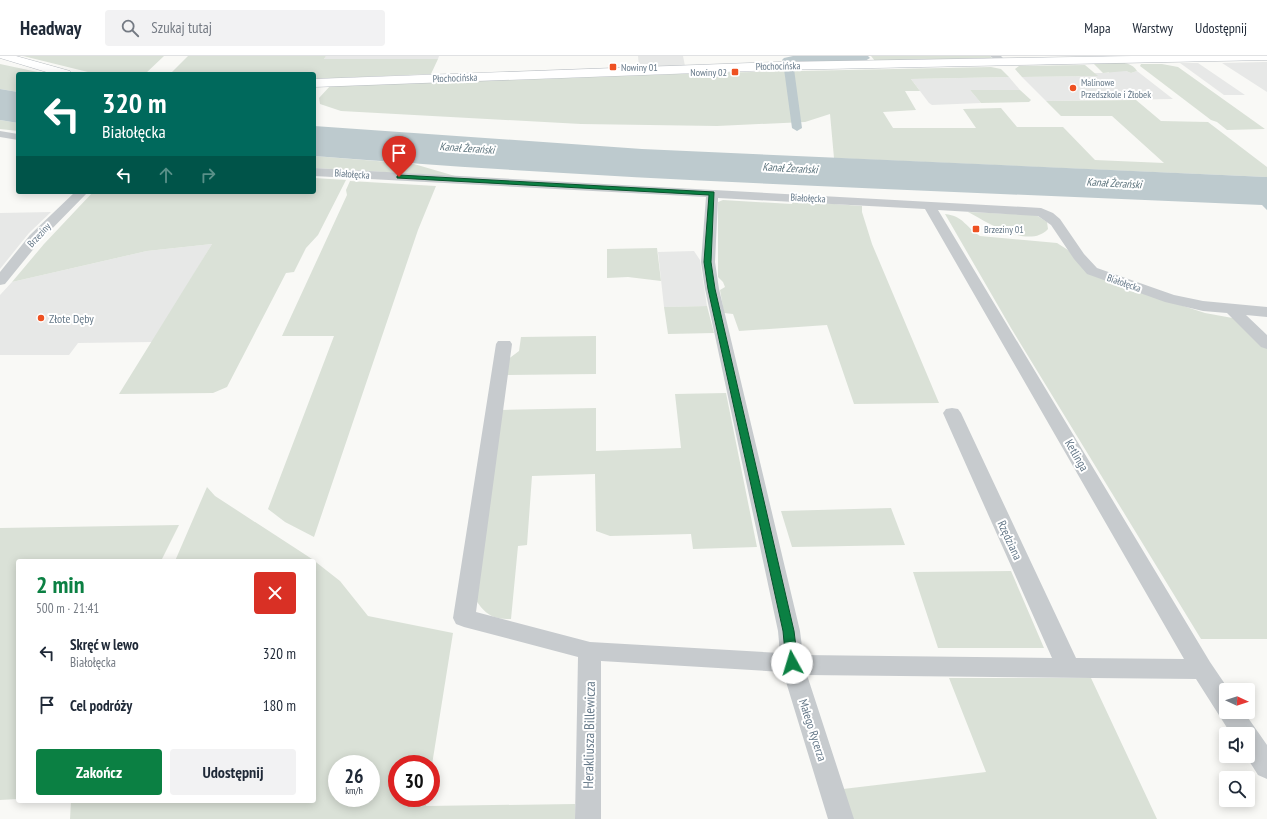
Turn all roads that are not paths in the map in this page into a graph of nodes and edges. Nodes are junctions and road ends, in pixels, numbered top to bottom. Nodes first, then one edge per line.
1 (5, 57) edge
2 (1267, 57) edge
3 (998, 59) edge
4 (59, 72) edge
5 (316, 83) edge
6 (0, 134) edge
7 (16, 137) edge
8 (316, 172) edge
9 (80, 194) edge
10 (712, 194) junction
11 (929, 205) junction
12 (0, 281) edge
13 (1232, 309) junction
14 (1267, 312) edge
15 (504, 344) dead end
16 (1267, 344) edge
17 (952, 413) dead end
18 (590, 652) junction
19 (792, 663) junction
20 (1068, 667) junction
21 (1202, 669) junction
22 (1219, 694) edge
23 (1255, 749) edge
24 (1267, 767) edge
25 (588, 819) edge
26 (841, 819) edge

1 - 4 main road
2 - 3 main road, Płochocińska
3 - 5 main road, Płochocińska
6 - 7 street
8 - 10 street, Białołęcka
9 - 12 street, Brzeziny
10 - 11 street, Białołęcka
10 - 19 street, Małego Rycerza
11 - 13 street, Białołęcka
11 - 21 street, Ketlinga
13 - 14 street, Białołęcka
13 - 16 street
15 - 18 street
17 - 20 street, Rzędziana
18 - 19 street
18 - 25 street, Herakliusza Billewicza
19 - 20 street
19 - 26 street, Małego Rycerza
20 - 21 street
21 - 22 street, Ketlinga
23 - 24 street

